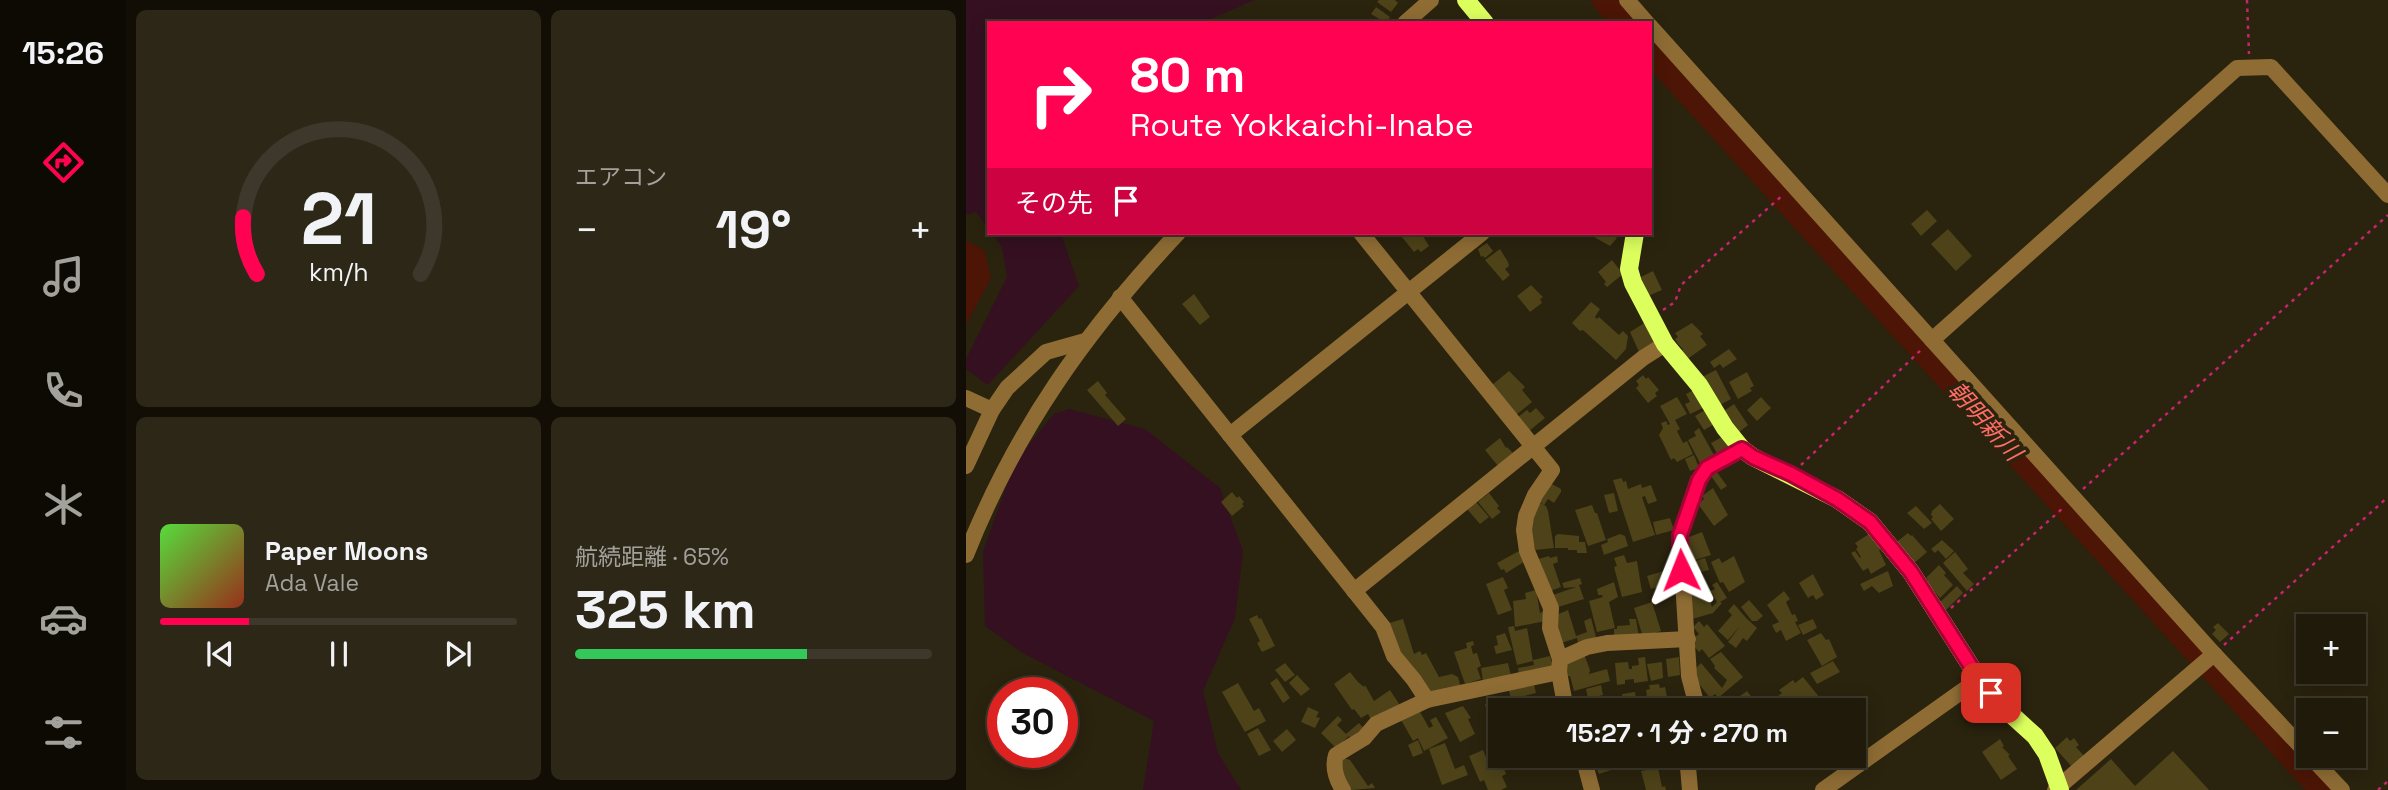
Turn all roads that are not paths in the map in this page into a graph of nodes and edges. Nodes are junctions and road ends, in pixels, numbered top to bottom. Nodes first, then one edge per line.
1 (1431, 0) edge
2 (1466, 0) edge
3 (1628, 0) edge
4 (1407, 21) edge
5 (1483, 21) edge
6 (1646, 21) edge
7 (1652, 27) edge
8 (2388, 195) edge
9 (1176, 235) edge
10 (1363, 235) edge
11 (1479, 235) edge
12 (1636, 235) edge
13 (1408, 292) junction
14 (1120, 297) junction
15 (1085, 341) junction
16 (1665, 344) junction
17 (1928, 344) junction
18 (966, 398) edge
19 (992, 410) junction
20 (1230, 435) junction
21 (1534, 448) junction
22 (1742, 449) junction
23 (966, 466) edge
24 (966, 555) edge
25 (1353, 591) junction
26 (1688, 639) junction
27 (2208, 659) junction
28 (1560, 665) junction
29 (1979, 679) junction
30 (1564, 698) edge
31 (1695, 698) edge
32 (1427, 700) junction
33 (2296, 743) edge
34 (1586, 768) edge
35 (1688, 768) edge
36 (2321, 768) edge
37 (2059, 789) edge
38 (1343, 790) edge
39 (1592, 790) edge
40 (1690, 790) edge
41 (1823, 790) edge
42 (2342, 790) edge

1 - 4 street
2 - 5 main road
3 - 6 street
7 - 17 street
8 - 17 street
9 - 14 street
10 - 13 street
11 - 13 street
12 - 16 main road
13 - 20 street
13 - 21 street
14 - 15 street
14 - 20 street
15 - 19 street
15 - 24 street
16 - 21 street
16 - 22 main road
17 - 27 street
18 - 19 street
19 - 23 street
20 - 25 street
21 - 25 street
21 - 28 street
22 - 26 street
22 - 29 main road
25 - 32 street
26 - 28 street
26 - 31 street
27 - 33 street
27 - 37 street
28 - 30 street
28 - 32 street
29 - 37 main road
29 - 41 street
32 - 38 street
34 - 39 street
35 - 40 street
36 - 42 street

